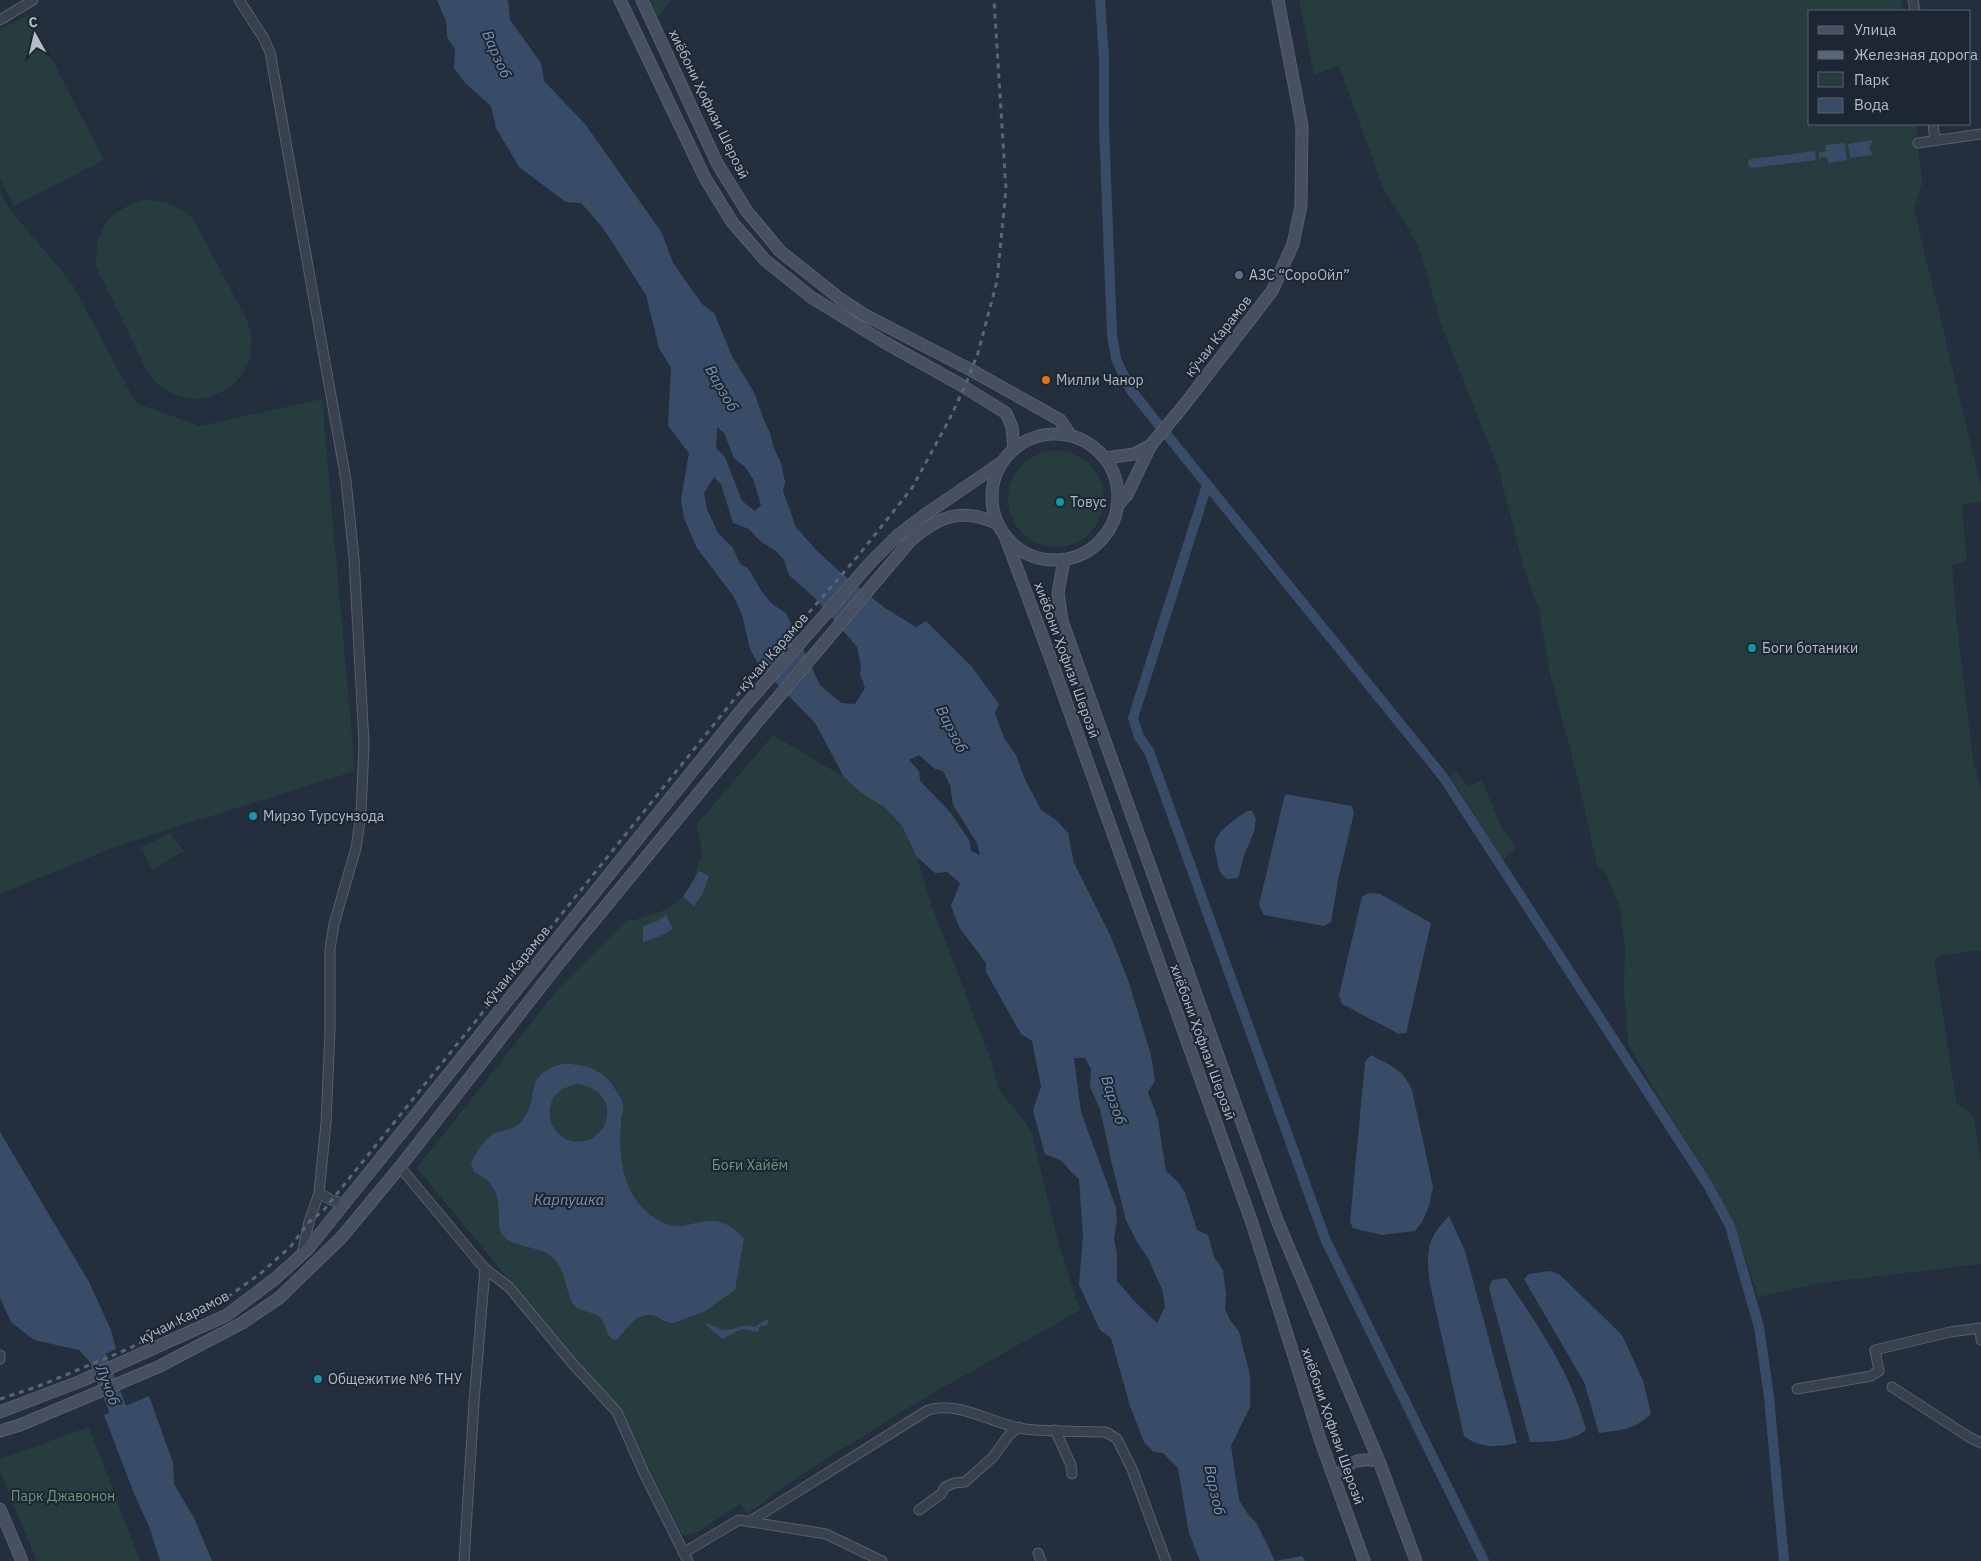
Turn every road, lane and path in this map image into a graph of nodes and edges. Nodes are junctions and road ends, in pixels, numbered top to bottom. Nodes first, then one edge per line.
1 (34, 0) edge
2 (239, 0) edge
3 (620, 0) edge
4 (642, 0) edge
5 (1278, 0) edge
6 (0, 20) edge
7 (699, 123) junction
8 (1933, 125) edge
9 (681, 131) junction
10 (1981, 134) edge
11 (1935, 140) junction
12 (1918, 143) dead end
13 (1072, 436) junction
14 (1151, 445) junction
15 (1014, 448) junction
16 (1105, 458) junction
17 (1002, 462) junction
18 (1118, 506) junction
19 (998, 524) junction
20 (1005, 536) junction
21 (1064, 560) junction
22 (444, 1078) junction
23 (458, 1090) junction
24 (400, 1167) junction
25 (319, 1193) junction
26 (345, 1204) junction
27 (302, 1255) junction
28 (486, 1269) junction
29 (1980, 1328) edge
30 (1981, 1340) edge
31 (1892, 1387) dead end
32 (1798, 1389) dead end
33 (0, 1412) edge
34 (1018, 1427) junction
35 (1055, 1430) junction
36 (0, 1432) edge
37 (1981, 1442) edge
38 (1379, 1461) junction
39 (1072, 1474) dead end
40 (1336, 1481) junction
41 (0, 1509) edge
42 (919, 1510) dead end
43 (749, 1522) junction
44 (686, 1557) edge
45 (22, 1561) edge
46 (464, 1561) edge
47 (882, 1561) edge
48 (1166, 1561) edge
49 (1364, 1561) edge
50 (1416, 1561) edge

1 - 6 street
2 - 25 street
3 - 9 main road
4 - 7 main road, хиёбони Ҳофизи Шерозӣ
5 - 14 main road, кӯчаи Карамов
7 - 9 main road
7 - 13 main road, хиёбони Ҳофизи Шерозӣ
8 - 11 street
9 - 15 main road
10 - 11 street
11 - 12 street
13 - 15 main road, хиёбони Ҳофизи Шерозӣ
13 - 16 main road, хиёбони Ҳофизи Шерозӣ
14 - 16 main road, кӯчаи Карамов
14 - 18 main road, кӯчаи Карамов
15 - 17 main road, хиёбони Ҳофизи Шерозӣ
16 - 18 main road, хиёбони Ҳофизи Шерозӣ
17 - 19 main road, хиёбони Ҳофизи Шерозӣ
17 - 22 main road, кӯчаи Карамов
18 - 21 main road, хиёбони Ҳофизи Шерозӣ
19 - 20 main road, хиёбони Ҳофизи Шерозӣ
19 - 23 main road
20 - 21 main road, хиёбони Ҳофизи Шерозӣ
20 - 40 main road, хиёбони Ҳофизи Шерозӣ
21 - 38 main road, хиёбони Ҳофизи Шерозӣ
22 - 23 main road
22 - 26 main road, кӯчаи Карамов
23 - 24 main road
24 - 28 street
24 - 36 main road
25 - 26 street
25 - 27 street
26 - 27 main road, кӯчаи Карамов
27 - 33 main road, кӯчаи Карамов
28 - 44 street
28 - 46 street
29 - 30 street
29 - 32 street
31 - 37 street
34 - 35 street
34 - 42 street
34 - 43 street
35 - 39 street
35 - 48 street
38 - 40 main road
38 - 50 main road, хиёбони Ҳофизи Шерозӣ
40 - 49 main road, хиёбони Ҳофизи Шерозӣ
41 - 45 main road
43 - 44 street
43 - 47 street

